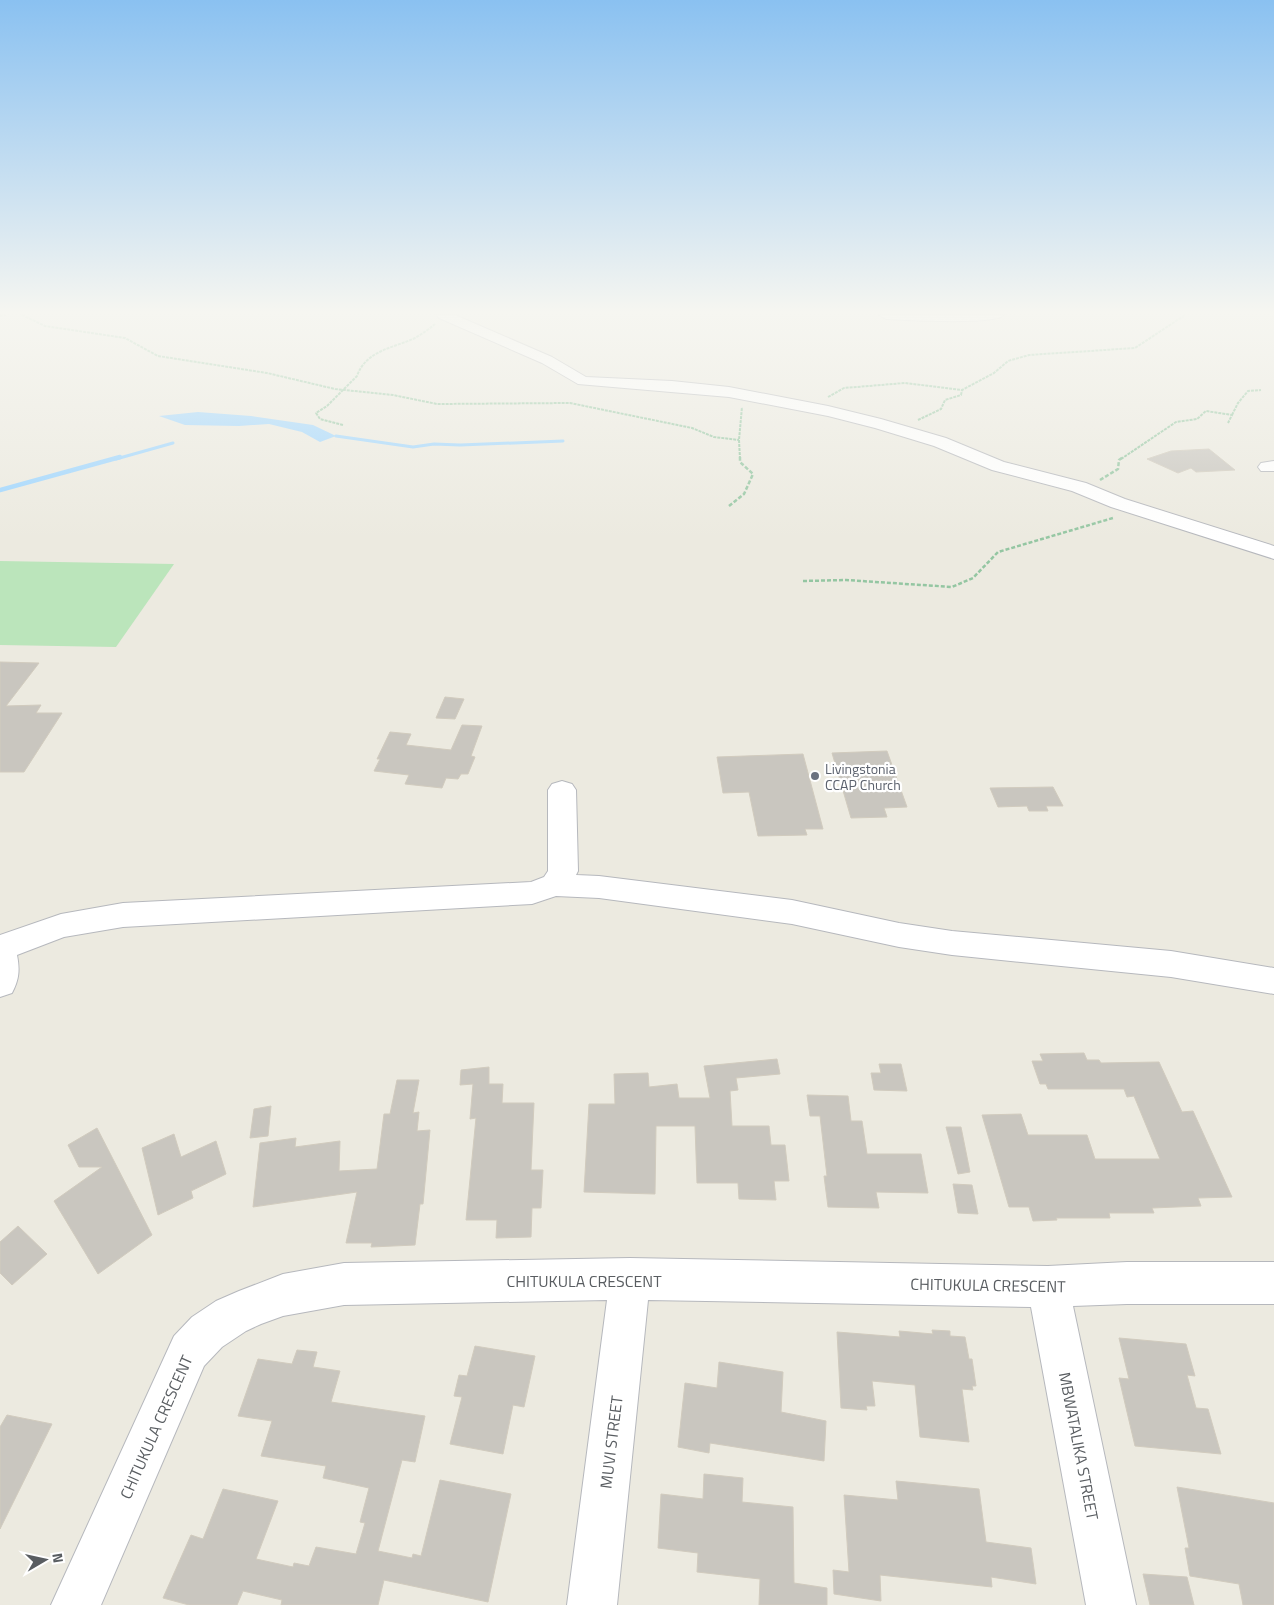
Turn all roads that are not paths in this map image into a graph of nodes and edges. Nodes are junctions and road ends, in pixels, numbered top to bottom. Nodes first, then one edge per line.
1 (703, 390) edge
2 (1274, 553) edge
3 (562, 790) dead end
4 (555, 885) junction
5 (1, 948) edge
6 (1274, 982) edge
7 (0, 984) edge
8 (630, 1279) junction
9 (1274, 1283) edge
10 (1048, 1287) junction
11 (76, 1605) edge
12 (592, 1605) edge
13 (1111, 1605) edge

1 - 2 street
3 - 4 street
4 - 5 street
4 - 6 street
5 - 7 street
8 - 10 street, CHITUKULA CRESCENT
8 - 11 street, CHITUKULA CRESCENT
8 - 12 street, MUVI STREET
9 - 10 street, CHITUKULA CRESCENT
10 - 13 street, MBWATALIKA STREET

